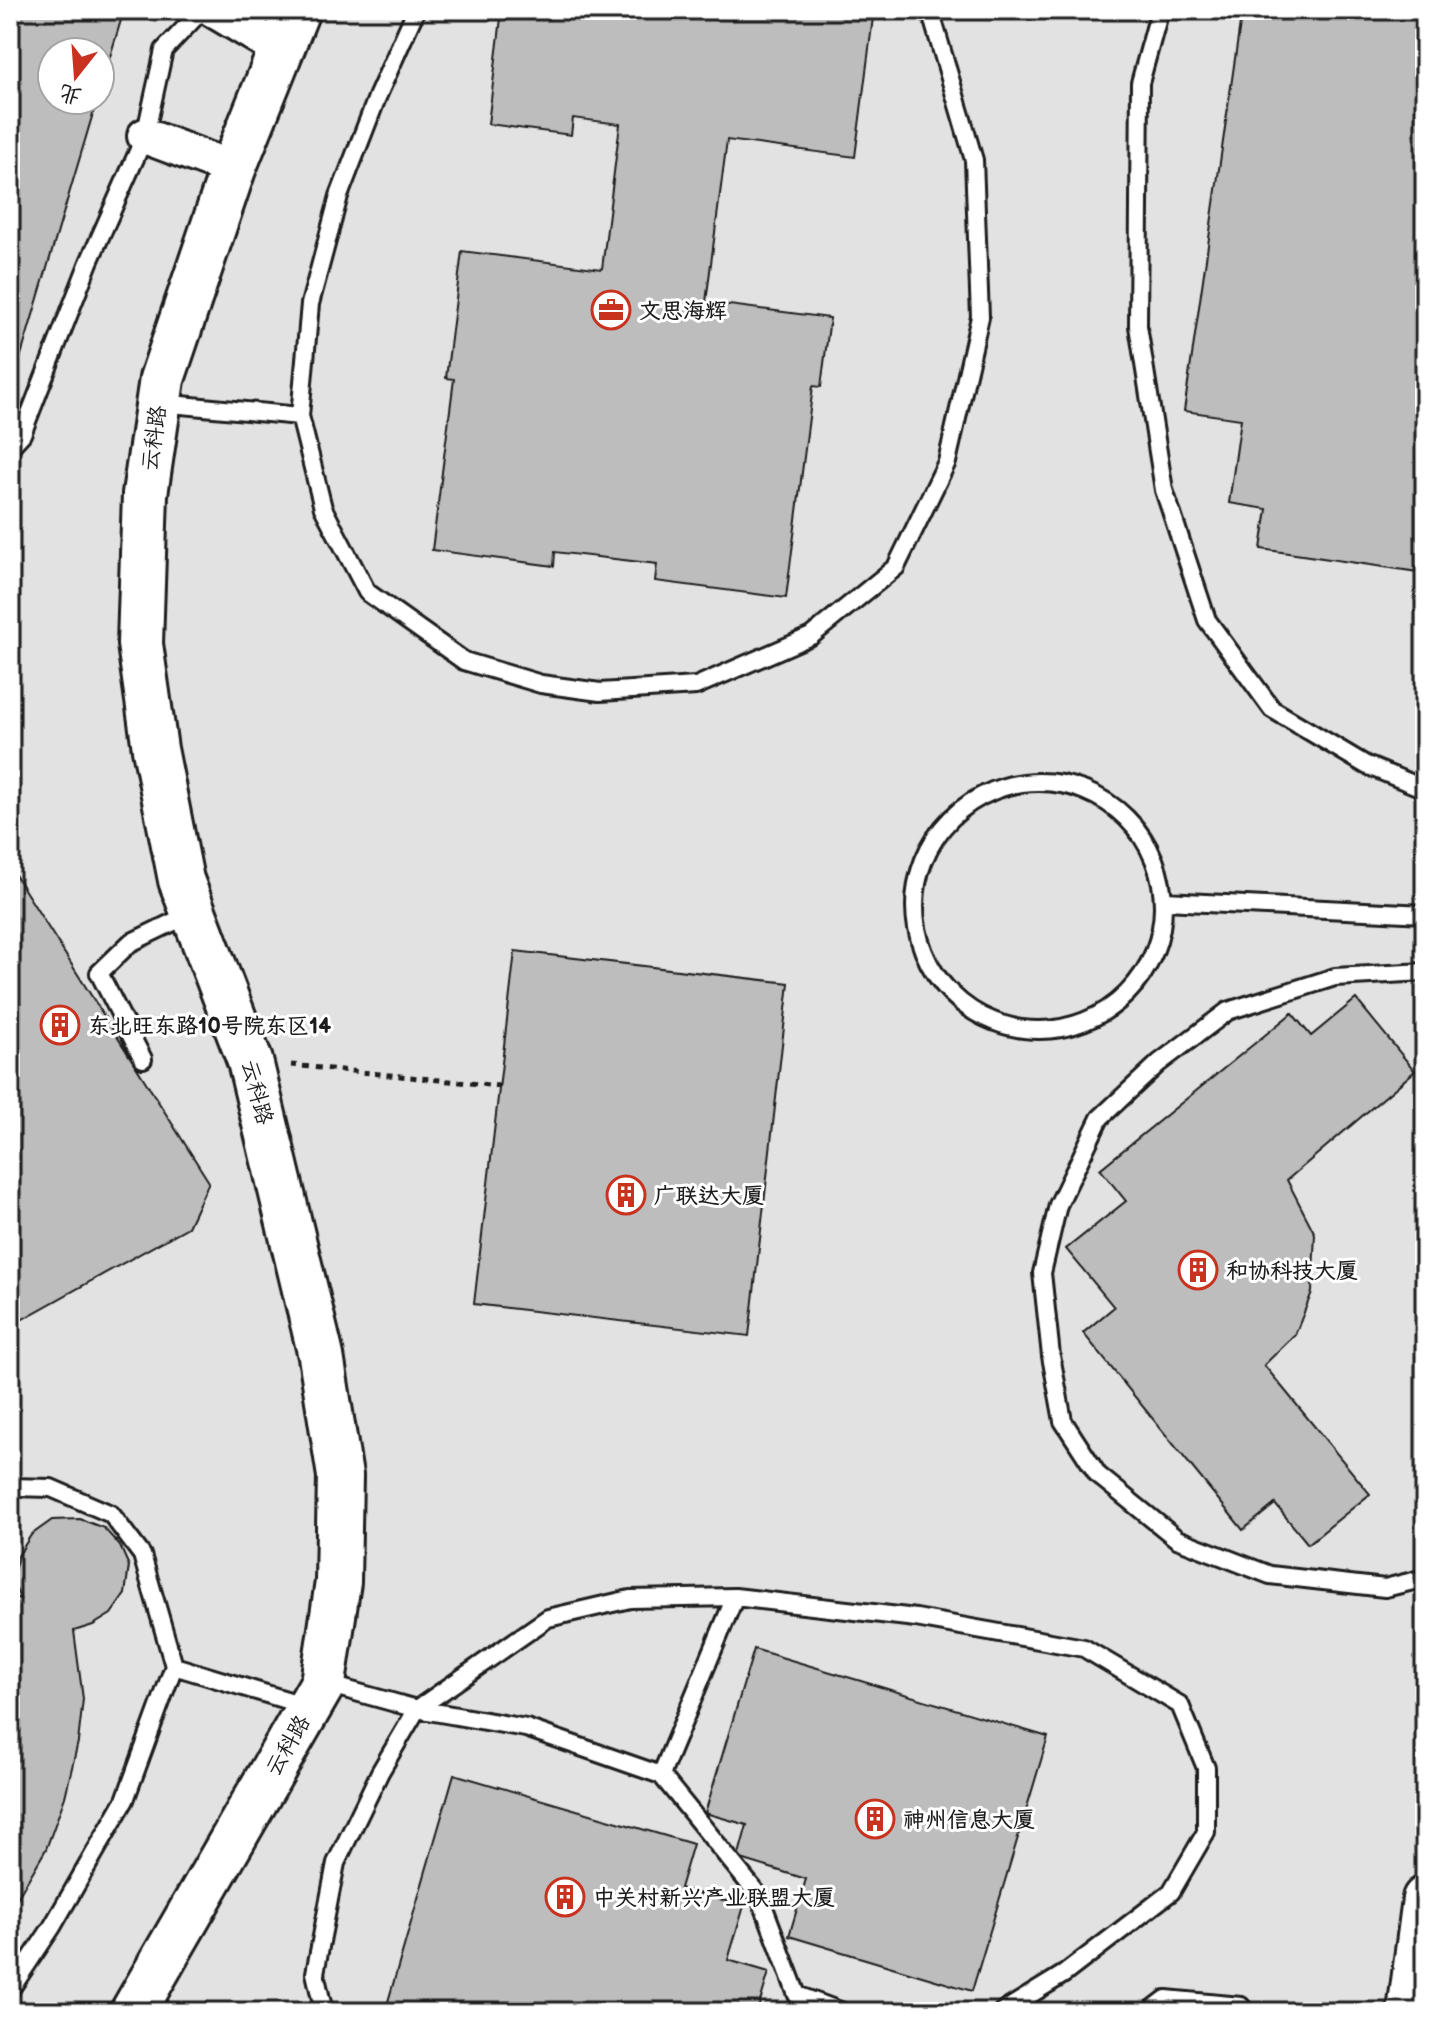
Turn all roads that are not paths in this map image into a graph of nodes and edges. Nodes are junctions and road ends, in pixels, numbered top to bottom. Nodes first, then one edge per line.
1 (202, 10) edge
2 (214, 10) edge
3 (297, 10) edge
4 (416, 10) edge
5 (930, 10) edge
6 (1160, 10) edge
7 (281, 50) junction
8 (145, 136) junction
9 (233, 169) junction
10 (158, 402) junction
11 (300, 416) junction
12 (10, 447) edge
13 (1425, 789) edge
14 (1165, 901) junction
15 (193, 912) junction
16 (1425, 914) edge
17 (1425, 972) edge
18 (143, 1059) dead end
19 (10, 1487) edge
20 (1425, 1578) edge
21 (735, 1597) junction
22 (174, 1666) junction
23 (316, 1695) junction
24 (417, 1709) junction
25 (661, 1775) junction
26 (1425, 1899) edge
27 (10, 1990) edge
28 (133, 2012) edge
29 (324, 2012) edge
30 (843, 2012) edge
31 (1002, 2012) edge
32 (1149, 2012) edge
33 (1246, 2012) edge
34 (1410, 2012) edge

1 - 8 lane
2 - 7 street
3 - 7 street, 云科路
4 - 11 lane
5 - 11 lane
6 - 13 lane
7 - 9 street, 云科路
8 - 9 street
8 - 12 lane
9 - 10 street, 云科路
10 - 11 lane
10 - 15 street, 云科路
14 - 14 lane
14 - 16 lane
15 - 18 lane
15 - 23 street, 云科路
17 - 20 lane
19 - 22 lane
21 - 24 lane
21 - 25 lane
21 - 31 lane
22 - 23 lane
22 - 27 lane
23 - 24 lane
23 - 28 street, 云科路
24 - 25 lane
24 - 29 lane
25 - 30 lane
26 - 34 street
32 - 33 lane

